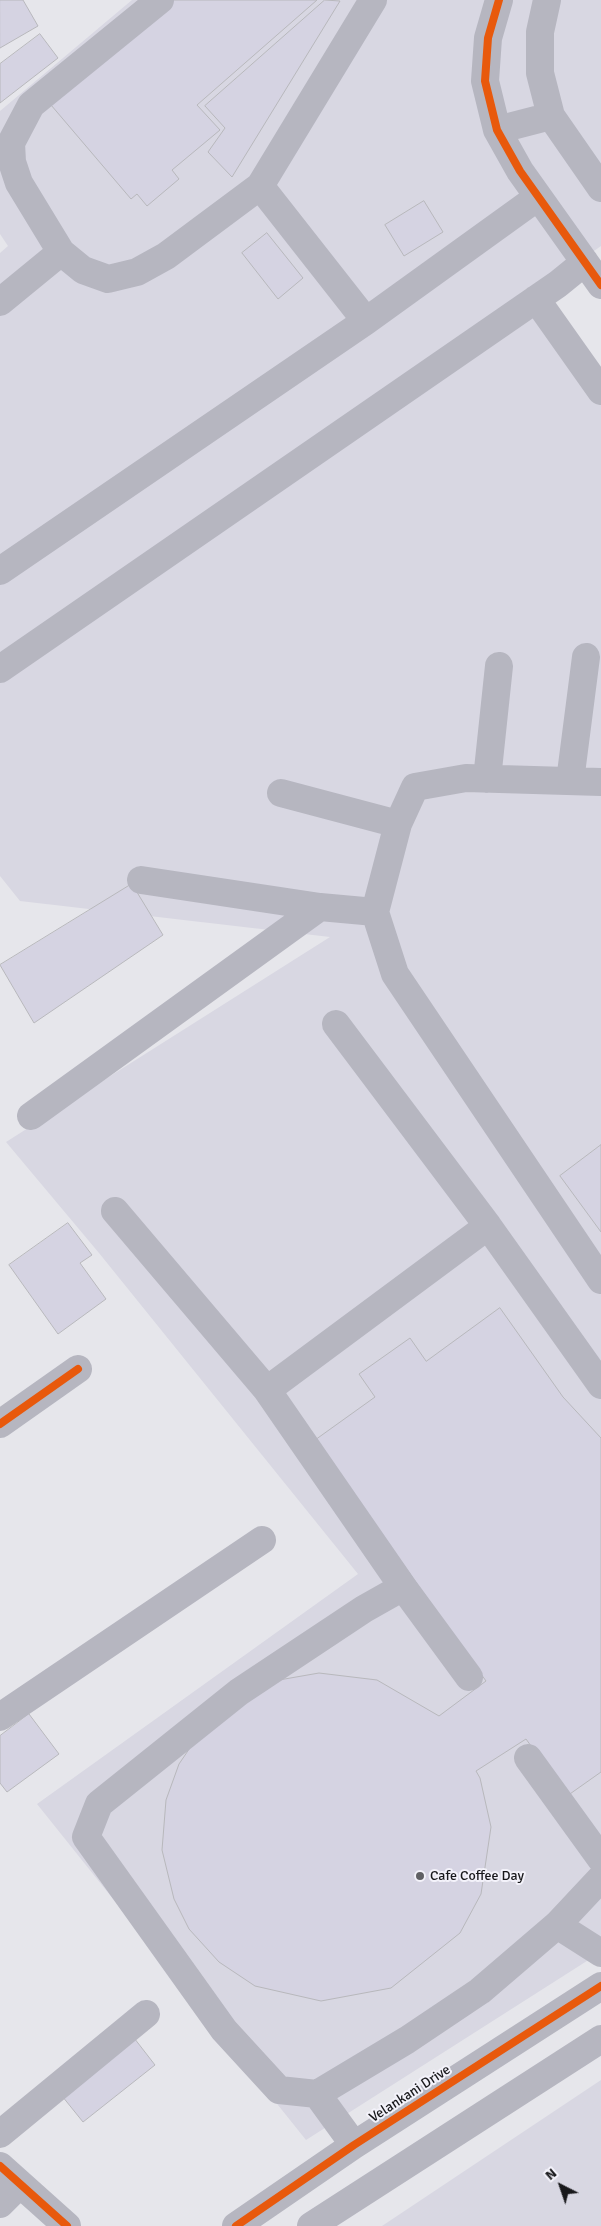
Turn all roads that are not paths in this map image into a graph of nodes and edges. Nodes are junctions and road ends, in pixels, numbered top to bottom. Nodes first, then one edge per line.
1 (160, 0) edge
2 (373, 0) edge
3 (499, 0) edge
4 (547, 0) edge
5 (551, 116) junction
6 (497, 130) junction
7 (260, 186) junction
8 (601, 188) edge
9 (538, 197) junction
10 (61, 252) junction
11 (584, 262) junction
12 (601, 285) edge
13 (536, 299) junction
14 (0, 302) edge
15 (366, 322) junction
16 (601, 391) edge
17 (0, 571) edge
18 (586, 657) dead end
19 (499, 666) dead end
20 (0, 669) edge
21 (487, 779) junction
22 (570, 781) junction
23 (601, 782) edge
24 (281, 793) dead end
25 (398, 824) junction
26 (142, 880) dead end
27 (320, 907) junction
28 (375, 912) junction
29 (336, 1024) dead end
30 (31, 1116) dead end
31 (115, 1211) dead end
32 (488, 1226) junction
33 (601, 1280) edge
34 (78, 1370) dead end
35 (601, 1385) edge
36 (268, 1390) junction
37 (0, 1424) edge
38 (262, 1540) dead end
39 (403, 1587) junction
40 (469, 1678) dead end
41 (0, 1717) edge
42 (528, 1758) dead end
43 (601, 1859) edge
44 (601, 1878) edge
45 (557, 1925) junction
46 (601, 1953) edge
47 (601, 1986) edge
48 (146, 2014) dead end
49 (601, 2039) edge
50 (317, 2094) junction
51 (0, 2134) edge
52 (354, 2145) junction
53 (0, 2166) edge
54 (20, 2184) junction
55 (0, 2204) edge
56 (67, 2226) edge
57 (236, 2226) edge
58 (311, 2226) edge

1 - 10 street
2 - 7 street
3 - 6 street
4 - 5 street
5 - 6 street
5 - 8 street
6 - 9 street
7 - 10 street
7 - 15 street
9 - 11 street
9 - 15 street
10 - 14 street
11 - 12 street
11 - 13 street
13 - 16 street
13 - 20 street
15 - 17 street
18 - 22 street
19 - 21 street
21 - 22 street
21 - 25 street
22 - 23 street
24 - 25 street
25 - 28 street
26 - 27 street
27 - 28 street
27 - 30 street
28 - 33 street
29 - 32 street
31 - 36 street
32 - 35 street
32 - 36 street
34 - 37 street
36 - 39 street
38 - 41 street
39 - 40 street
39 - 50 street
42 - 43 street
44 - 45 street
45 - 46 street
45 - 50 street
47 - 52 street, Velankani Drive
48 - 51 street
49 - 58 street
50 - 52 street
52 - 57 street, Velankani Drive
53 - 54 street
54 - 55 street
54 - 56 street

